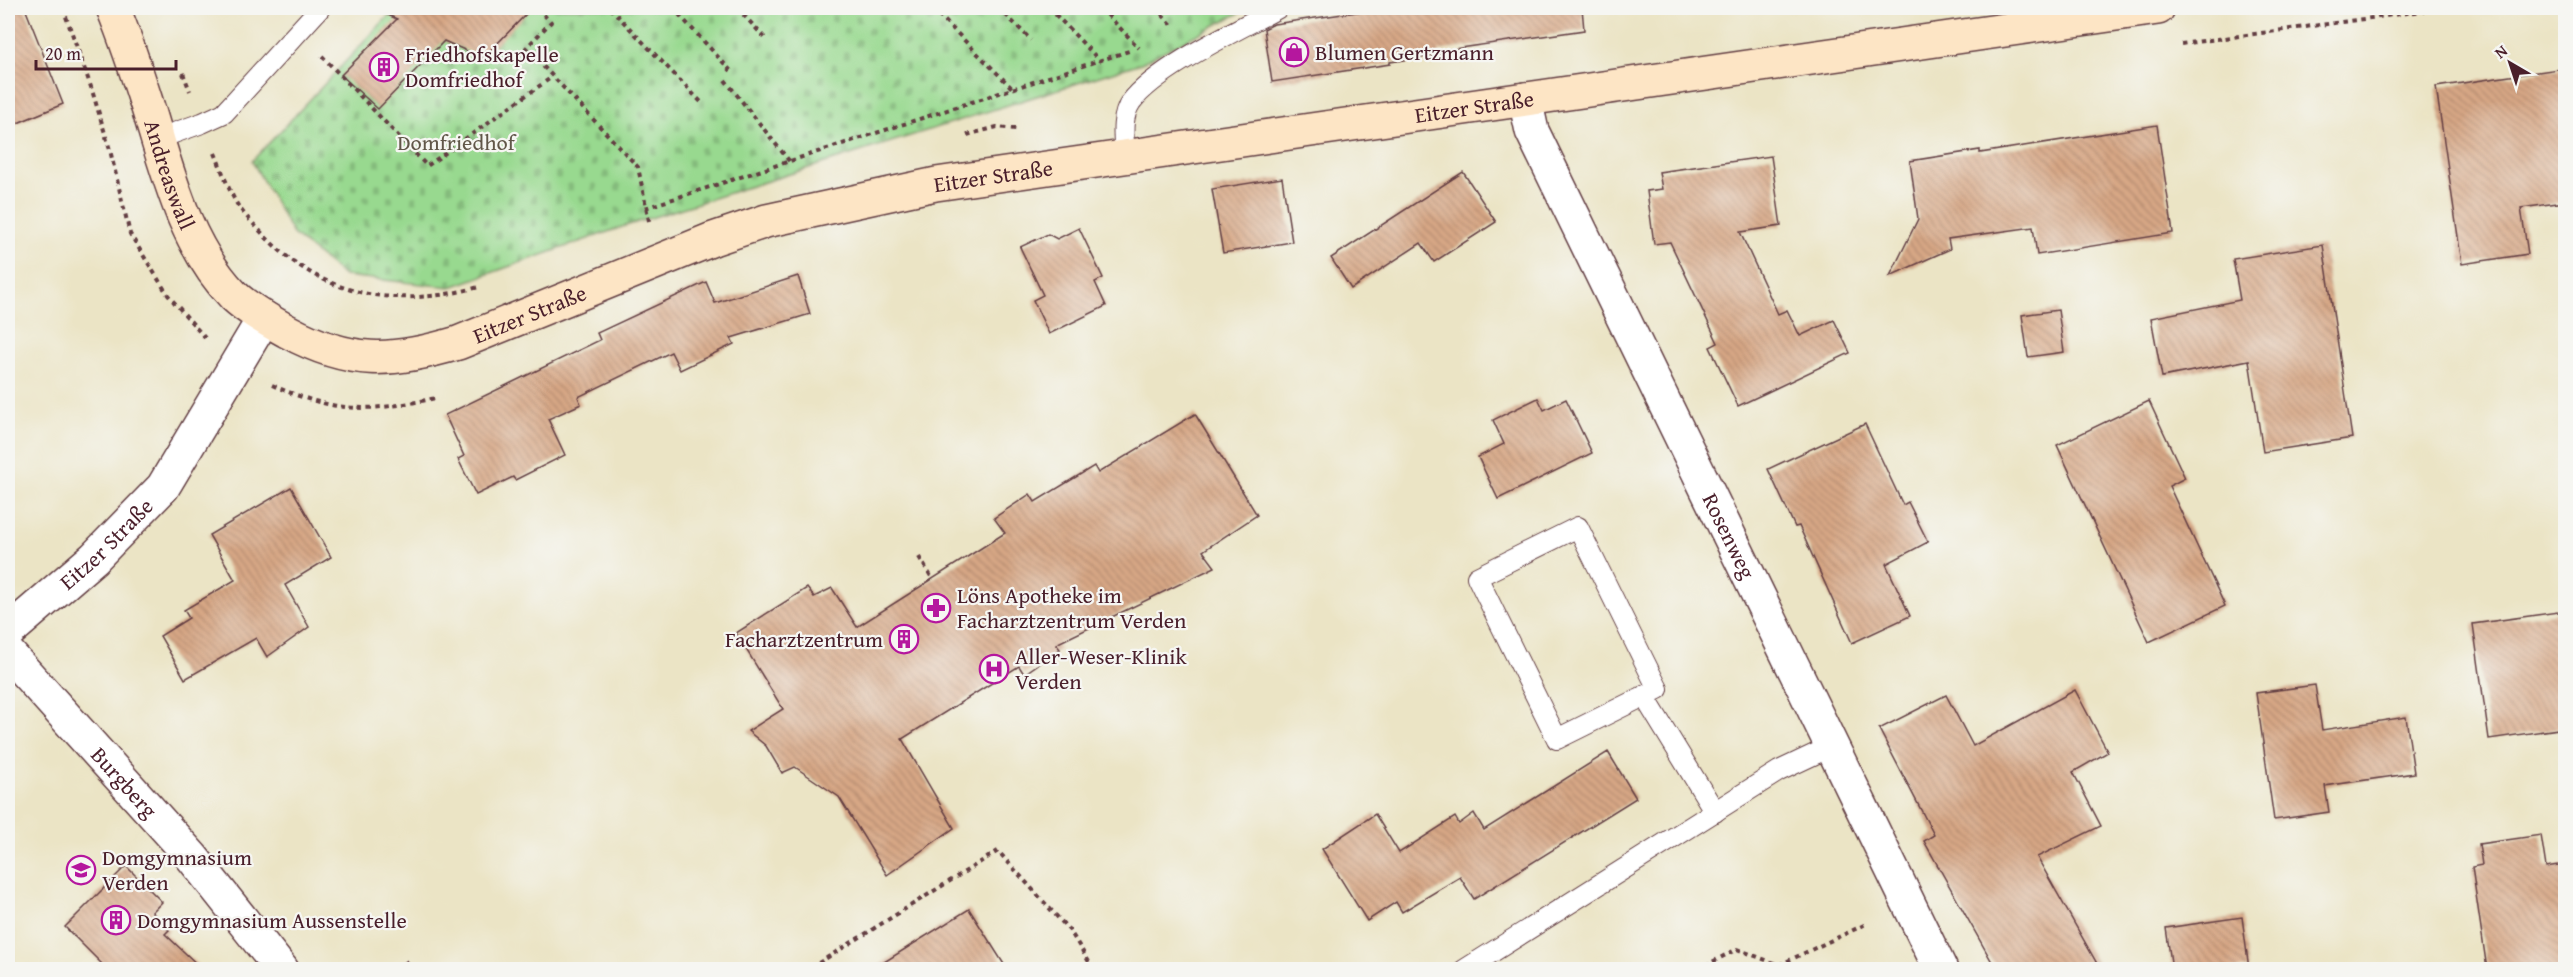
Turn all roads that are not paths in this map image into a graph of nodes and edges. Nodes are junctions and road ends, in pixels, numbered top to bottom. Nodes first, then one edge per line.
1 (113, 8) edge
2 (320, 8) edge
3 (1278, 8) edge
4 (2158, 8) edge
5 (1525, 99) junction
6 (157, 139) junction
7 (1125, 156) junction
8 (264, 318) junction
9 (8, 633) edge
10 (8, 653) edge
11 (1644, 696) junction
12 (1832, 746) junction
13 (1715, 812) junction
14 (282, 969) edge
15 (1464, 969) edge
16 (1941, 969) edge

1 - 6 main road, Andreaswall
2 - 6 lane
3 - 7 lane
4 - 5 main road, Eitzer Straße
5 - 7 main road, Eitzer Straße
5 - 12 street, Rosenweg
6 - 8 main road, Andreaswall
7 - 8 main road, Eitzer Straße
8 - 9 street, Eitzer Straße
10 - 14 street, Burgberg
11 - 11 lane
11 - 13 lane
12 - 13 lane
12 - 16 street, Rosenweg
13 - 15 lane

